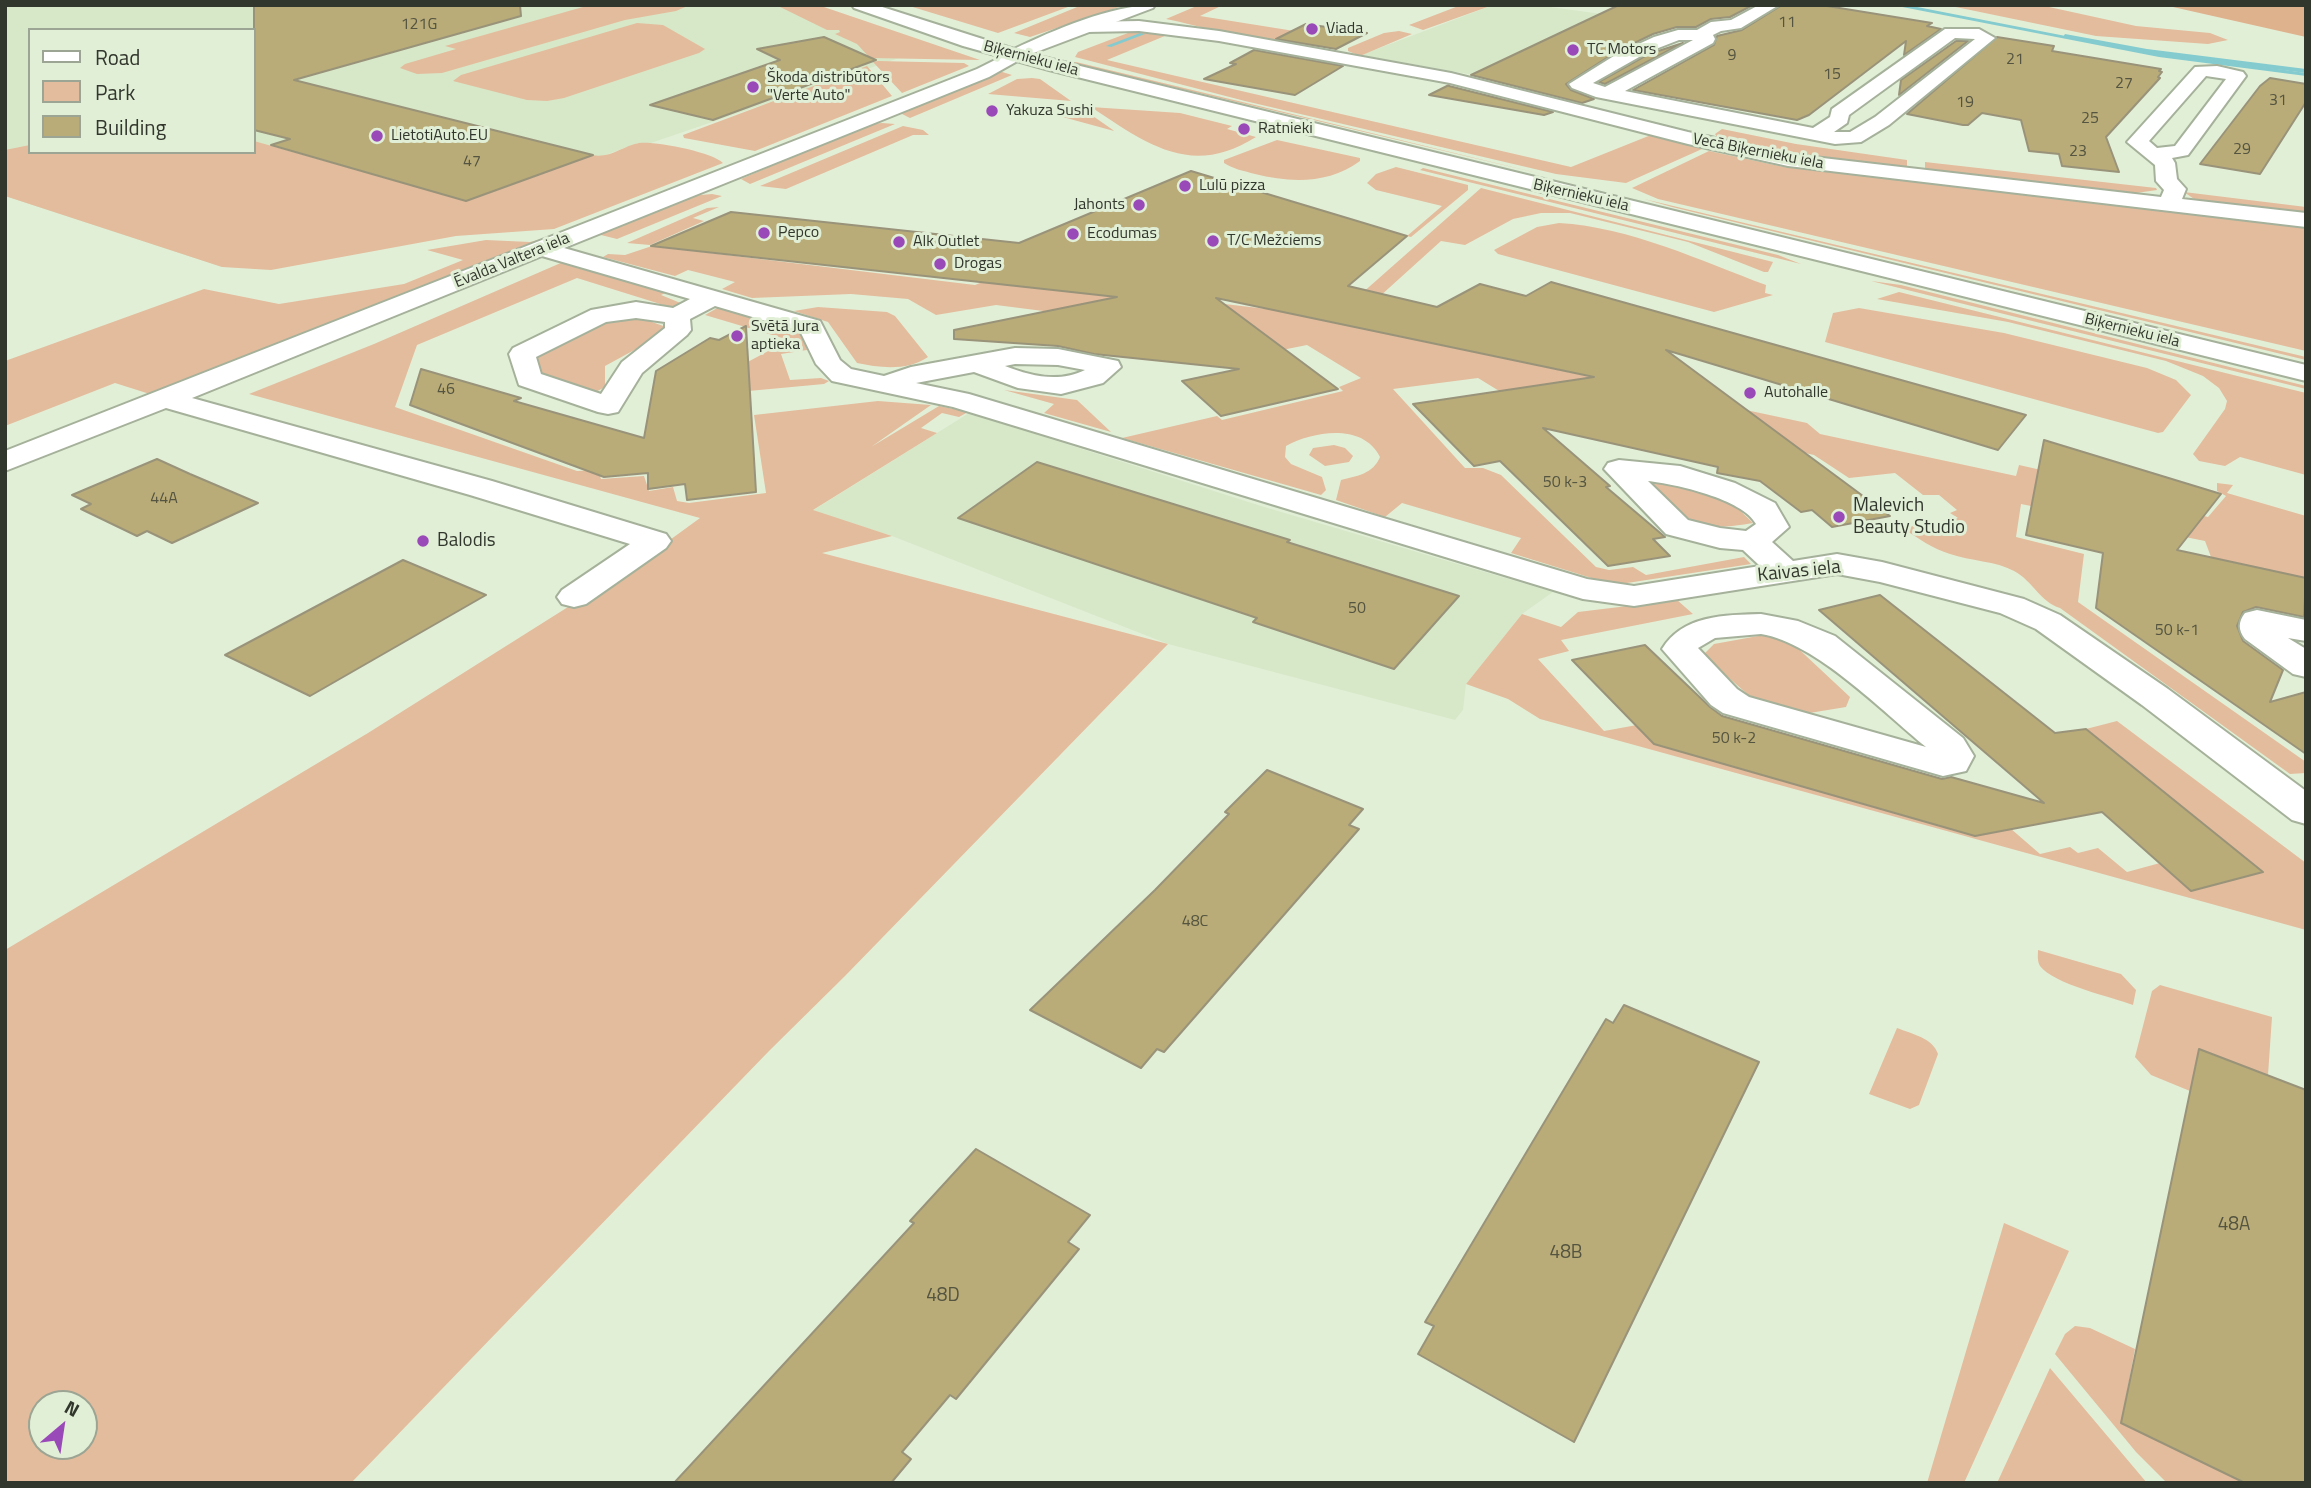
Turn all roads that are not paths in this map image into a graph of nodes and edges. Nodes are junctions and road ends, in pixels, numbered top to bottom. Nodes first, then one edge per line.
1 (860, 5) edge
2 (1771, 5) edge
3 (1141, 8) edge
4 (1087, 27) junction
5 (1700, 35) junction
6 (1219, 36) junction
7 (1015, 55) junction
8 (1603, 92) junction
9 (1724, 118) junction
10 (1817, 134) junction
11 (1695, 136) junction
12 (2155, 154) junction
13 (2171, 194) junction
14 (2306, 220) edge
15 (542, 249) junction
16 (714, 297) junction
17 (677, 316) junction
18 (979, 364) dead end
19 (2306, 373) edge
20 (887, 385) junction
21 (163, 398) junction
22 (5, 462) edge
23 (1752, 541) dead end
24 (1784, 571) junction
25 (1694, 587) junction
26 (574, 597) dead end
27 (1734, 625) junction
28 (2306, 631) edge
29 (2306, 666) edge
30 (2303, 807) edge

1 - 7 street, Biķernieku iela
2 - 5 street
3 - 4 street, Ēvalda Valtera iela
3 - 6 street, Vecā Biķernieku iela
4 - 6 street, Vecā Biķernieku iela
4 - 7 street, Ēvalda Valtera iela
5 - 8 street
5 - 8 street
6 - 11 street, Vecā Biķernieku iela
7 - 15 street, Ēvalda Valtera iela
7 - 19 street, Biķernieku iela
8 - 9 street
9 - 10 street
9 - 11 street
10 - 10 street
11 - 13 street, Vecā Biķernieku iela
12 - 12 street
12 - 13 street
13 - 14 street, Vecā Biķernieku iela
15 - 16 street, Kaivas iela
15 - 21 street, Ēvalda Valtera iela
16 - 17 street
16 - 20 street, Kaivas iela
17 - 17 street
18 - 20 street
20 - 25 street, Kaivas iela
21 - 22 street, Ēvalda Valtera iela
21 - 26 street
23 - 24 street
24 - 25 street, Kaivas iela
24 - 30 street, Kaivas iela
25 - 27 street
27 - 27 street
28 - 29 street

